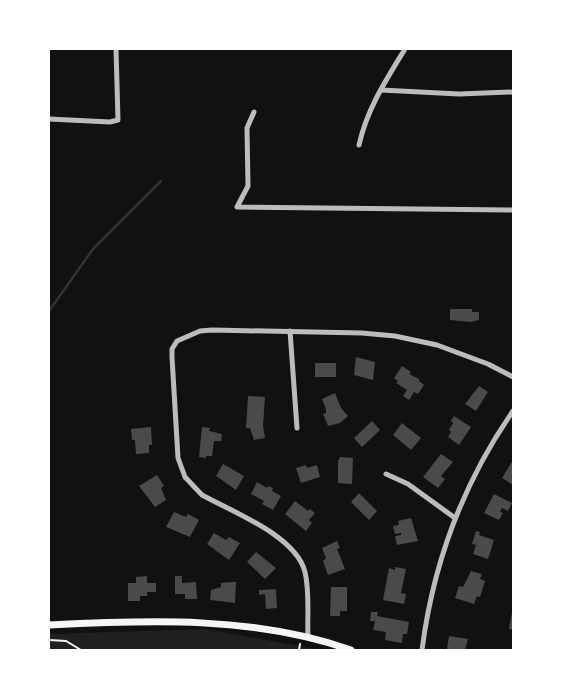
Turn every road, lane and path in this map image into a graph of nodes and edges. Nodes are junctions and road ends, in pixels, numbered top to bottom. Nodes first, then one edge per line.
1 (116, 49) edge
2 (405, 49) edge
3 (381, 90) junction
4 (513, 92) edge
5 (254, 112) dead end
6 (49, 120) edge
7 (359, 145) dead end
8 (513, 210) edge
9 (290, 332) junction
10 (513, 377) edge
11 (513, 411) edge
12 (298, 428) dead end
13 (386, 474) dead end
14 (455, 518) junction
15 (49, 625) edge
16 (308, 638) junction
17 (49, 640) edge
18 (81, 650) edge
19 (351, 650) edge
20 (422, 650) edge

1 - 6 street
2 - 3 street
3 - 4 street
3 - 7 street
5 - 8 street
9 - 10 street
9 - 12 street
9 - 16 street
11 - 14 street
13 - 14 street
14 - 20 street
15 - 16 main road
16 - 19 main road
17 - 18 path

